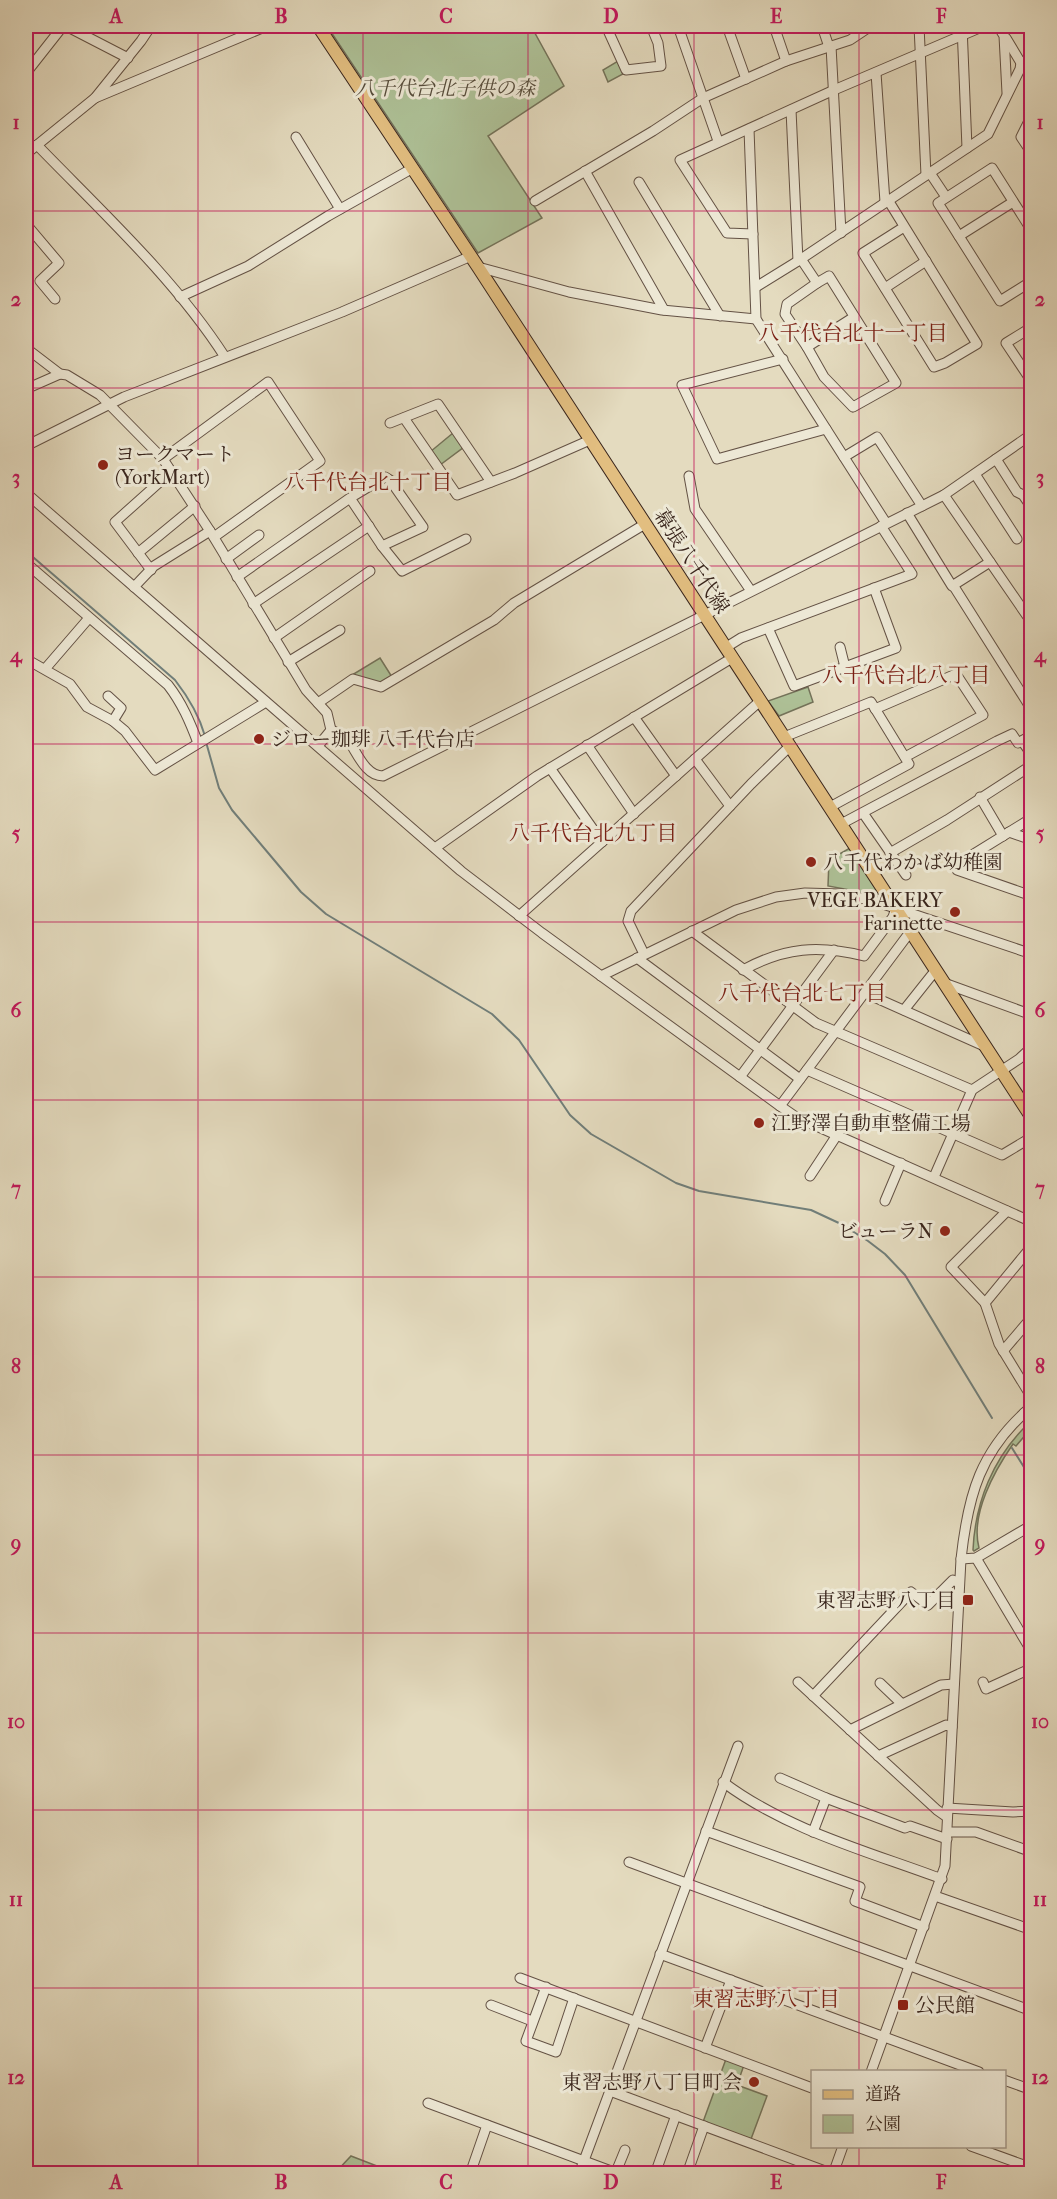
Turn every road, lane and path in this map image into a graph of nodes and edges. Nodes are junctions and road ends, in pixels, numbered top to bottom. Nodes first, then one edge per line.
1 (64, 26) edge
2 (152, 26) edge
3 (267, 26) edge
4 (318, 26) edge
5 (606, 26) edge
6 (651, 26) edge
7 (678, 26) edge
8 (727, 26) edge
9 (774, 26) edge
10 (822, 26) edge
11 (871, 26) edge
12 (919, 26) edge
13 (984, 26) edge
14 (998, 26) edge
15 (962, 30) edge
16 (1004, 36) junction
17 (830, 46) junction
18 (920, 53) junction
19 (128, 58) junction
20 (1032, 58) edge
21 (786, 61) junction
22 (1021, 63) junction
23 (26, 73) edge
24 (876, 73) junction
25 (746, 79) junction
26 (834, 90) junction
27 (1007, 95) junction
28 (95, 98) junction
29 (704, 98) junction
30 (791, 110) junction
31 (1032, 114) edge
32 (749, 129) junction
33 (296, 137) dead end
34 (718, 141) junction
35 (37, 145) junction
36 (967, 148) junction
37 (1031, 150) edge
38 (26, 154) edge
39 (413, 168) junction
40 (585, 171) junction
41 (928, 174) junction
42 (639, 182) dead end
43 (946, 197) junction
44 (535, 201) dead end
45 (886, 201) junction
46 (1013, 202) junction
47 (340, 209) junction
48 (26, 224) edge
49 (904, 227) junction
50 (1032, 231) edge
51 (841, 233) junction
52 (753, 234) junction
53 (959, 236) junction
54 (471, 256) junction
55 (800, 260) junction
56 (926, 261) junction
57 (478, 267) junction
58 (1032, 280) edge
59 (817, 283) junction
60 (756, 287) junction
61 (885, 288) junction
62 (180, 297) junction
63 (55, 299) dead end
64 (664, 310) junction
65 (720, 316) junction
66 (854, 316) junction
67 (756, 319) junction
68 (1032, 327) edge
69 (807, 347) junction
70 (26, 348) edge
71 (225, 357) junction
72 (783, 360) junction
73 (60, 374) junction
74 (1032, 382) edge
75 (26, 388) edge
76 (108, 404) junction
77 (404, 418) junction
78 (390, 423) dead end
79 (826, 429) junction
80 (1032, 434) edge
81 (590, 440) junction
82 (26, 446) edge
83 (844, 457) junction
84 (163, 459) junction
85 (996, 459) junction
86 (172, 471) junction
87 (975, 474) junction
88 (689, 476) dead end
89 (491, 482) junction
90 (1032, 489) edge
91 (26, 493) edge
92 (944, 495) junction
93 (1023, 495) junction
94 (351, 498) junction
95 (195, 506) junction
96 (922, 506) junction
97 (1032, 508) edge
98 (907, 513) junction
99 (645, 524) junction
100 (883, 524) junction
101 (369, 526) junction
102 (212, 534) junction
103 (259, 535) dead end
104 (466, 539) dead end
105 (1017, 539) dead end
106 (382, 546) junction
107 (138, 553) junction
108 (226, 559) junction
109 (990, 562) junction
110 (26, 563) edge
111 (151, 570) junction
112 (370, 571) dead end
113 (237, 577) junction
114 (953, 585) junction
115 (134, 587) junction
116 (874, 588) junction
117 (751, 591) junction
118 (253, 604) junction
119 (704, 615) junction
120 (89, 618) junction
121 (1032, 623) edge
122 (768, 628) junction
123 (340, 630) dead end
124 (274, 638) junction
125 (840, 647) dead end
126 (729, 653) junction
127 (26, 659) edge
128 (288, 662) junction
129 (845, 666) junction
130 (45, 669) junction
131 (108, 696) dead end
132 (760, 701) junction
133 (266, 702) junction
134 (318, 703) junction
135 (875, 709) junction
136 (1032, 710) edge
137 (634, 717) junction
138 (113, 721) junction
139 (332, 730) junction
140 (1032, 735) edge
141 (1022, 741) junction
142 (199, 742) junction
143 (787, 742) junction
144 (587, 745) junction
145 (318, 746) junction
146 (1032, 755) edge
147 (905, 757) junction
148 (695, 759) junction
149 (1032, 765) edge
150 (550, 768) junction
151 (676, 776) junction
152 (980, 798) junction
153 (730, 806) junction
154 (830, 807) junction
155 (863, 813) junction
156 (634, 814) junction
157 (1032, 818) edge
158 (841, 824) junction
159 (1006, 834) junction
160 (1032, 840) edge
161 (602, 842) junction
162 (435, 848) junction
163 (891, 853) junction
164 (906, 875) dead end
165 (1032, 896) edge
166 (896, 908) junction
167 (519, 916) junction
168 (692, 931) junction
169 (910, 932) junction
170 (834, 950) junction
171 (1032, 954) edge
172 (641, 956) junction
173 (743, 969) junction
174 (935, 971) junction
175 (601, 976) junction
176 (942, 982) junction
177 (865, 993) junction
178 (792, 1006) junction
179 (904, 1010) junction
180 (1032, 1015) edge
181 (836, 1032) junction
182 (984, 1046) junction
183 (1032, 1047) edge
184 (760, 1049) junction
185 (807, 1070) junction
186 (1000, 1071) junction
187 (740, 1077) junction
188 (800, 1079) junction
189 (972, 1090) junction
190 (780, 1106) junction
191 (1031, 1117) edge
192 (953, 1133) junction
193 (837, 1135) junction
194 (1032, 1137) edge
195 (901, 1163) junction
196 (810, 1176) dead end
197 (934, 1177) junction
198 (885, 1201) dead end
199 (1007, 1211) junction
200 (1032, 1222) edge
201 (1032, 1246) edge
202 (985, 1303) junction
203 (1032, 1317) edge
204 (1003, 1351) junction
205 (1032, 1398) edge
206 (1032, 1406) edge
207 (1024, 1413) junction
208 (1032, 1425) edge
209 (1032, 1525) edge
210 (976, 1558) junction
211 (961, 1559) junction
212 (959, 1583) junction
213 (1032, 1652) edge
214 (1032, 1668) edge
215 (798, 1682) dead end
216 (983, 1682) dead end
217 (880, 1683) dead end
218 (954, 1684) junction
219 (813, 1696) junction
220 (902, 1704) junction
221 (951, 1726) junction
222 (850, 1730) junction
223 (738, 1746) dead end
224 (878, 1756) junction
225 (780, 1778) dead end
226 (723, 1782) junction
227 (826, 1798) junction
228 (1032, 1811) edge
229 (947, 1813) junction
230 (706, 1831) junction
231 (813, 1832) junction
232 (947, 1835) junction
233 (1032, 1852) edge
234 (629, 1862) dead end
235 (942, 1879) junction
236 (686, 1884) junction
237 (935, 1896) junction
238 (924, 1927) junction
239 (1032, 1930) edge
240 (660, 1954) junction
241 (909, 1966) junction
242 (520, 1978) dead end
243 (731, 1980) junction
244 (546, 1987) junction
245 (574, 1998) junction
246 (490, 2005) dead end
247 (1032, 2012) edge
248 (532, 2021) junction
249 (635, 2022) junction
250 (883, 2037) junction
251 (705, 2048) junction
252 (872, 2070) edge
253 (974, 2070) edge
254 (1006, 2080) edge
255 (811, 2087) edge
256 (1032, 2090) edge
257 (610, 2091) junction
258 (428, 2103) dead end
259 (676, 2115) junction
260 (488, 2125) junction
261 (704, 2126) junction
262 (842, 2148) edge
263 (977, 2148) edge
264 (625, 2150) dead end
265 (584, 2160) junction
266 (1032, 2168) edge
267 (617, 2173) edge
268 (833, 2173) edge
269 (470, 2174) edge
270 (579, 2174) edge
271 (655, 2174) edge
272 (687, 2174) edge

1 - 19 street
1 - 23 street
2 - 19 street
3 - 28 street
4 - 39 main road, 幕張八千代線
5 - 6 street
7 - 29 street
8 - 25 street
9 - 21 street
10 - 17 street
11 - 17 street
12 - 18 street
13 - 15 street
14 - 16 street
15 - 18 street
15 - 36 street
16 - 22 street
16 - 27 street
17 - 21 street
17 - 26 street
18 - 24 street
18 - 41 street
19 - 28 street
20 - 22 street
21 - 25 street
22 - 27 street
24 - 26 street
24 - 45 street
25 - 29 street
26 - 30 street
26 - 51 street
27 - 36 street
28 - 35 street
29 - 34 street
29 - 40 street
30 - 32 street
30 - 55 street
31 - 37 street
32 - 34 street
32 - 52 street
33 - 47 street
34 - 52 street
35 - 38 street
35 - 62 street
36 - 41 street
39 - 47 street
39 - 54 main road, 幕張八千代線
40 - 44 street
40 - 64 street
41 - 43 street
41 - 45 street
42 - 65 street
43 - 46 street
43 - 53 street
45 - 49 street
45 - 51 street
46 - 50 street
46 - 53 street
47 - 62 street
48 - 63 street
49 - 56 street
49 - 61 street
51 - 55 street
52 - 60 street
53 - 58 street
54 - 57 main road, 幕張八千代線
54 - 71 street
55 - 59 street
55 - 60 street
56 - 61 street
56 - 61 street
57 - 64 street
57 - 81 main road, 幕張八千代線
59 - 66 street
59 - 69 street
60 - 67 street
62 - 71 street
64 - 65 street
65 - 67 street
66 - 69 street
66 - 69 street
67 - 72 street
68 - 74 street
70 - 73 street
71 - 76 street
72 - 79 street
72 - 79 street
73 - 75 street
73 - 76 street
76 - 82 street
76 - 84 street
77 - 78 street
77 - 89 street
77 - 89 street
79 - 83 street
80 - 85 street
81 - 89 street
81 - 99 main road, 幕張八千代線
83 - 96 street
83 - 100 street
84 - 86 street
84 - 102 street
85 - 87 street
85 - 93 street
86 - 95 street
86 - 107 street
87 - 92 street
87 - 105 street
88 - 117 street
90 - 93 street
91 - 115 street
92 - 96 street
92 - 109 street
93 - 97 street
94 - 101 street
94 - 106 street
94 - 113 street
95 - 102 street
95 - 107 street
96 - 98 street
98 - 100 street
98 - 114 street
99 - 119 main road, 幕張八千代線
99 - 134 street
100 - 116 street
100 - 117 street
101 - 106 street
101 - 118 street
102 - 108 street
102 - 111 street
103 - 108 street
104 - 106 street
107 - 111 street
108 - 113 street
109 - 114 street
109 - 121 street
110 - 120 street
111 - 115 street
112 - 124 street
113 - 118 street
114 - 136 street
115 - 133 street
116 - 122 street
116 - 129 street
117 - 119 street
118 - 124 street
119 - 126 main road, 幕張八千代線
119 - 139 street
120 - 130 street
120 - 142 street
122 - 126 street
122 - 129 street
123 - 128 street
124 - 128 street
125 - 129 street
126 - 132 main road, 幕張八千代線
126 - 137 street
127 - 130 street
128 - 134 street
130 - 138 street
131 - 138 street
132 - 143 main road, 幕張八千代線
132 - 148 street
133 - 142 street
133 - 145 street
134 - 139 street
135 - 143 street
135 - 147 street
135 - 147 street
137 - 144 street
137 - 151 street
138 - 142 street
139 - 145 street
140 - 141 street
141 - 146 street
141 - 155 street
143 - 153 street
143 - 154 main road, 幕張八千代線
144 - 150 street
144 - 156 street
145 - 162 street
147 - 154 street
148 - 151 street
148 - 153 street
149 - 152 street
150 - 161 street
150 - 162 street
151 - 156 street
152 - 159 street
152 - 163 street
153 - 172 street
154 - 158 main road, 幕張八千代線
155 - 158 street
155 - 163 street
156 - 161 street
157 - 159 street
158 - 166 main road, 幕張八千代線
159 - 160 street
159 - 165 street
161 - 167 street
162 - 167 street
163 - 164 street
166 - 168 street
166 - 169 main road, 幕張八千代線
166 - 170 street
166 - 171 street
167 - 175 street
168 - 172 street
168 - 173 street
169 - 174 main road, 幕張八千代線
169 - 177 street
170 - 173 street
170 - 178 street
172 - 175 street
172 - 184 street
173 - 178 street
174 - 176 main road, 幕張八千代線
174 - 179 street
175 - 187 street
176 - 180 street
176 - 182 main road, 幕張八千代線
177 - 179 street
177 - 181 street
178 - 181 street
178 - 184 street
179 - 182 street
181 - 185 street
181 - 189 street
182 - 186 main road, 幕張八千代線
183 - 186 street
184 - 187 street
184 - 188 street
185 - 188 street
185 - 192 street
186 - 189 street
186 - 191 main road, 幕張八千代線
187 - 190 street
188 - 190 street
189 - 192 street
190 - 193 street
192 - 194 street
192 - 197 street
193 - 195 street
193 - 196 street
195 - 197 street
195 - 198 street
197 - 199 street
199 - 200 street
199 - 202 street
201 - 202 street
202 - 204 street
203 - 204 street
204 - 205 street
206 - 207 street
207 - 208 street
207 - 211 street
209 - 210 street
210 - 211 street
210 - 213 street
211 - 212 street
212 - 218 street
212 - 219 street
214 - 216 street
215 - 219 street
217 - 220 street
218 - 220 street
218 - 221 street
219 - 222 street
220 - 222 street
221 - 224 street
221 - 229 street
222 - 224 street
223 - 226 street
224 - 229 street
225 - 227 street
226 - 230 street
226 - 231 street
227 - 231 street
227 - 232 street
228 - 229 street
229 - 232 street
230 - 236 street
230 - 238 street
231 - 235 street
232 - 233 street
232 - 235 street
234 - 236 street
235 - 237 street
236 - 240 street
236 - 241 street
237 - 238 street
237 - 239 street
238 - 241 street
240 - 243 street
240 - 249 street
241 - 247 street
241 - 250 street
242 - 244 street
243 - 250 street
243 - 251 street
244 - 245 street
244 - 248 street
245 - 248 street
245 - 249 street
246 - 248 street
249 - 251 street
249 - 257 street
250 - 252 street
250 - 253 street
251 - 255 street
254 - 256 street
257 - 259 street
257 - 265 street
258 - 260 street
259 - 261 street
259 - 271 street
260 - 265 street
260 - 269 street
261 - 268 street
261 - 272 street
262 - 268 street
263 - 266 street
264 - 267 street
265 - 267 street
265 - 270 street

